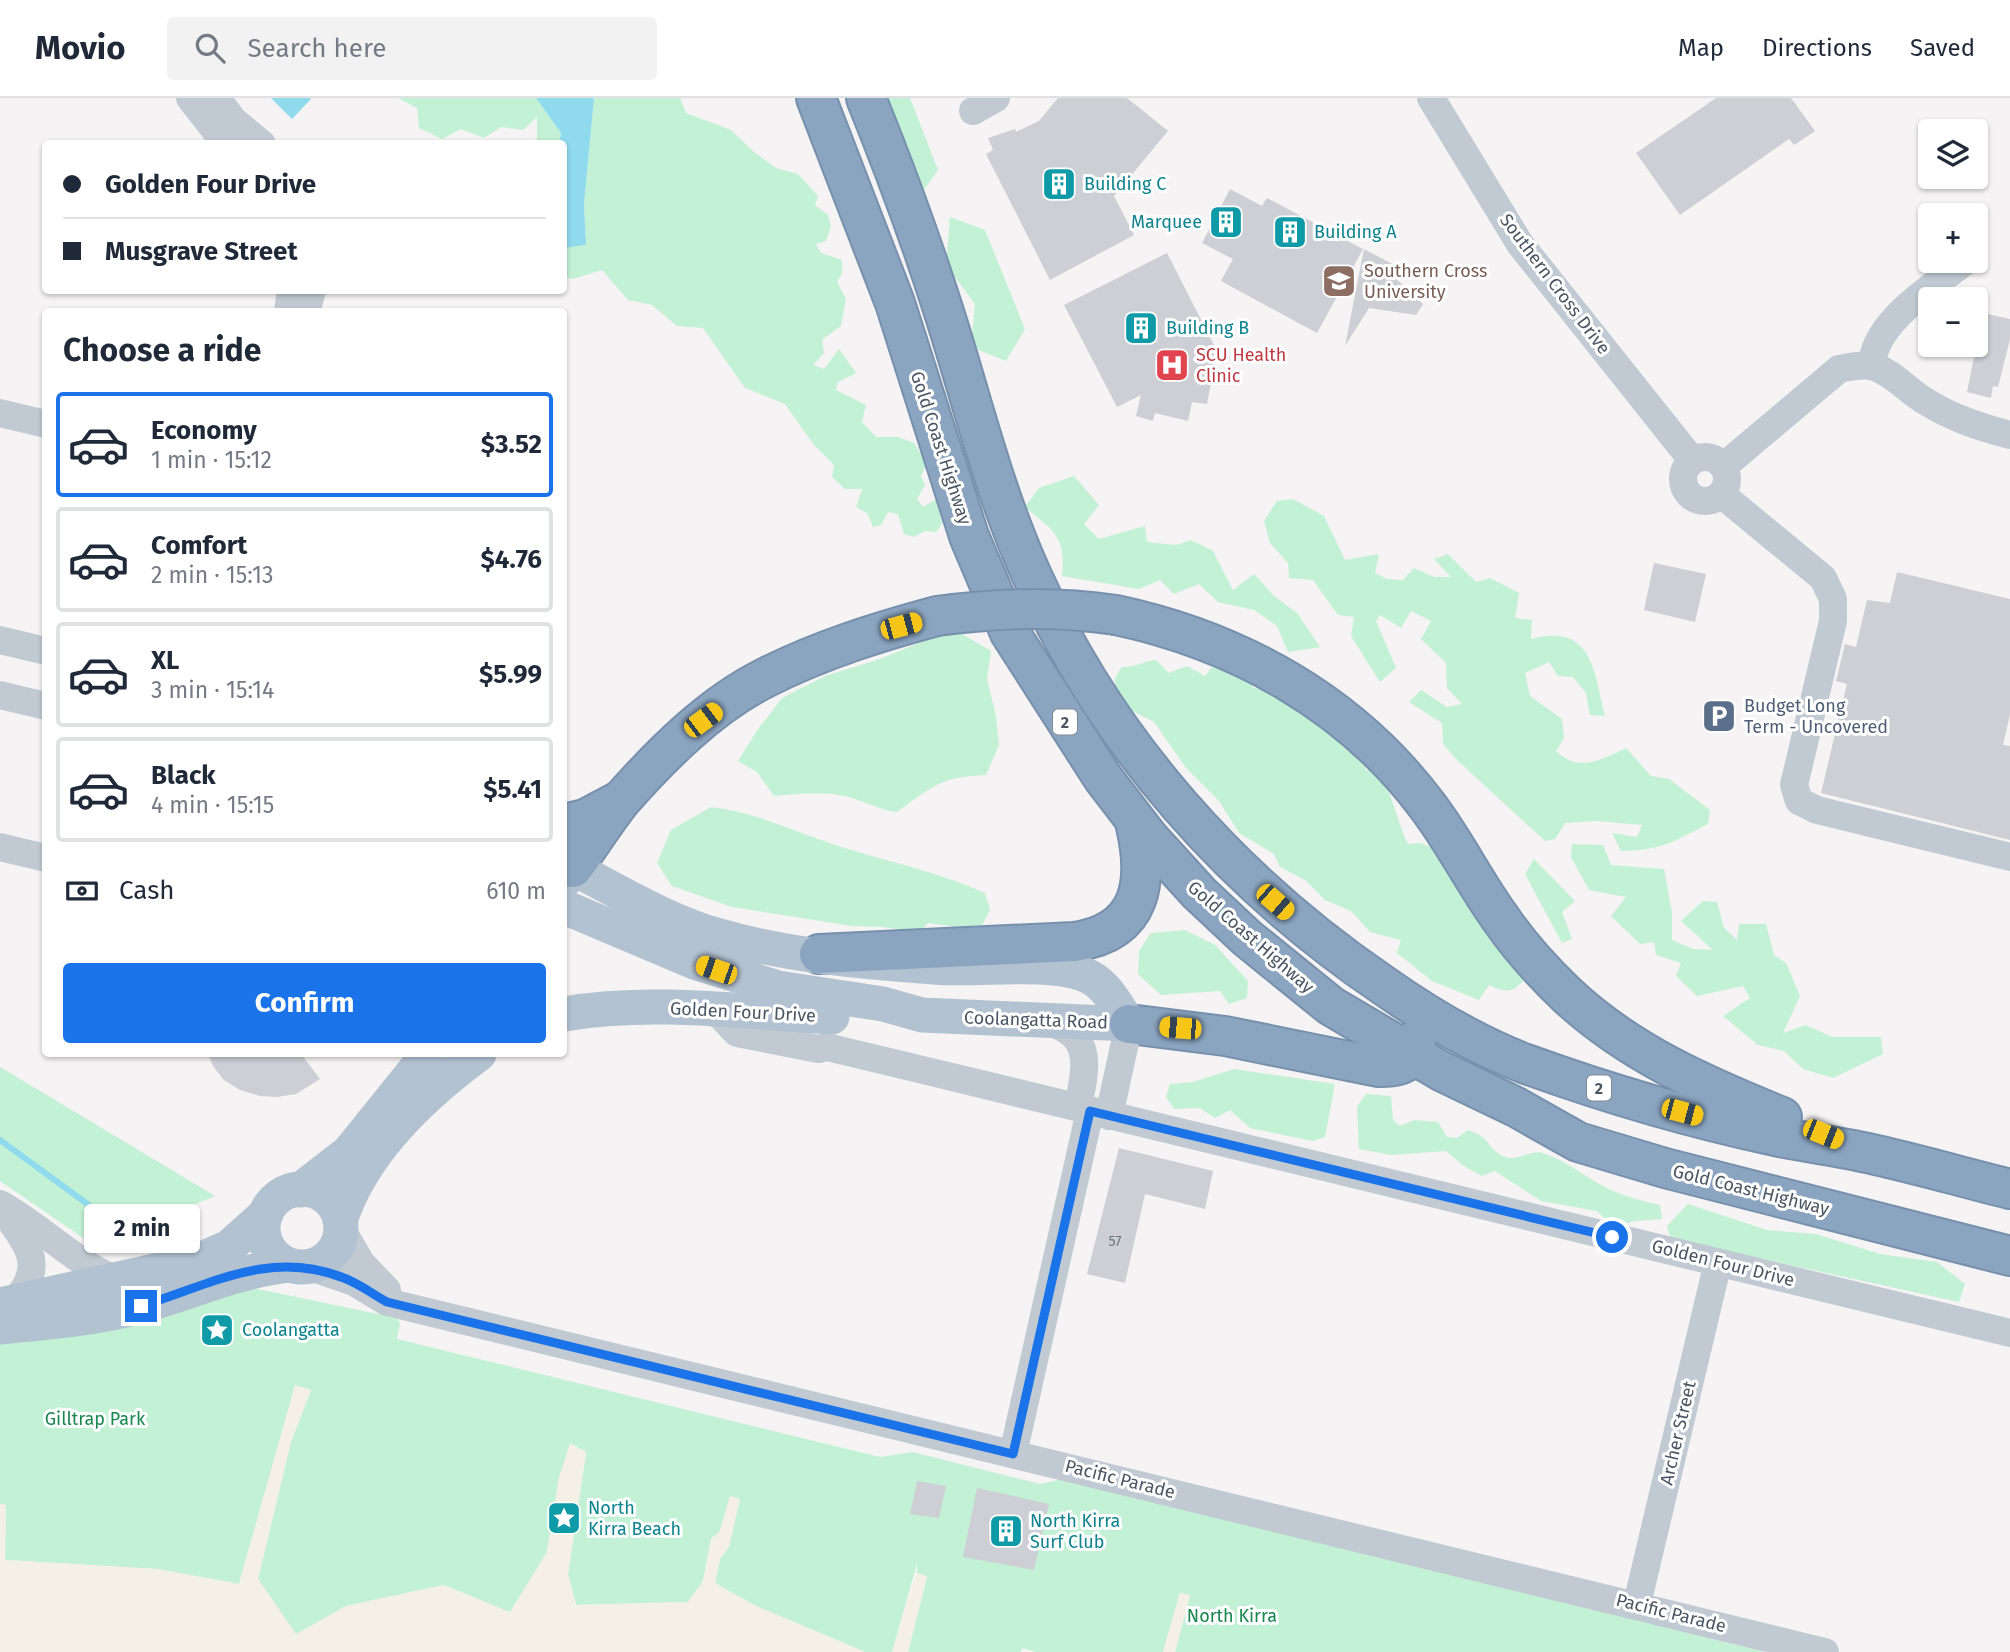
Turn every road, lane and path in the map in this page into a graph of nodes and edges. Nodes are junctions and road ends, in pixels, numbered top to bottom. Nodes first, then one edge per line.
1 (816, 98) edge
2 (866, 98) edge
3 (1431, 98) edge
4 (212, 111) edge
5 (256, 140) edge
6 (1951, 273) edge
7 (1872, 366) junction
8 (0, 413) edge
9 (42, 423) edge
10 (2010, 435) edge
11 (1692, 460) junction
12 (1724, 466) junction
13 (1721, 494) junction
14 (0, 640) edge
15 (42, 650) edge
16 (0, 695) edge
17 (42, 705) edge
18 (622, 799) junction
19 (1134, 821) junction
20 (567, 823) edge
21 (0, 847) edge
22 (42, 857) edge
23 (2010, 857) edge
24 (567, 871) edge
25 (567, 908) edge
26 (819, 954) junction
27 (1347, 961) junction
28 (702, 1010) junction
29 (567, 1014) edge
30 (922, 1015) junction
31 (812, 1016) junction
32 (1033, 1020) junction
33 (1129, 1024) junction
34 (774, 1040) junction
35 (1310, 1054) junction
36 (1414, 1056) junction
37 (426, 1057) edge
38 (476, 1057) edge
39 (1092, 1111) junction
40 (1578, 1142) junction
41 (1874, 1155) junction
42 (2010, 1189) edge
43 (300, 1190) junction
44 (0, 1206) edge
45 (266, 1214) junction
46 (341, 1224) junction
47 (2010, 1255) edge
48 (1718, 1262) junction
49 (299, 1266) junction
50 (116, 1280) junction
51 (414, 1306) junction
52 (4, 1312) edge
53 (2010, 1332) edge
54 (1013, 1454) junction
55 (1637, 1604) junction
56 (1825, 1652) edge

1 - 19 highway, Gold Coast Highway / 2
2 - 27 highway, 2
3 - 11 street, Southern Cross Drive
4 - 5 street
6 - 7 street
7 - 10 street
7 - 12 street
8 - 9 street
11 - 12 street
11 - 13 street
12 - 13 street
13 - 23 street
14 - 15 street
16 - 17 street
18 - 20 highway
18 - 24 highway
18 - 41 highway, bridge
19 - 26 highway
19 - 36 highway, Gold Coast Highway / 2
21 - 22 street
24 - 26 main road, Coolangatta Road
25 - 30 main road, Coolangatta Road
26 - 33 main road, Coolangatta Road
27 - 36 highway
27 - 41 highway, 2
28 - 29 main road, Golden Four Drive
28 - 31 main road, Golden Four Drive
28 - 34 street, Golden Four Drive
30 - 31 main road, Golden Four Drive
30 - 32 main road, Coolangatta Road
31 - 34 street
32 - 33 main road, Coolangatta Road
32 - 39 street
33 - 35 highway
33 - 39 street
34 - 39 street, Golden Four Drive
35 - 36 highway
35 - 40 highway
36 - 40 highway, Gold Coast Highway / 2
37 - 43 main road
38 - 46 main road
39 - 48 street, Golden Four Drive
39 - 54 street
40 - 47 highway, Gold Coast Highway / 2
41 - 42 highway, 2
43 - 45 main road
43 - 46 main road
44 - 50 street
44 - 52 street
45 - 49 main road
45 - 50 main road
46 - 49 main road
46 - 51 street, Pacific Parade
48 - 53 street, Golden Four Drive
48 - 55 street, Archer Street
49 - 51 street, Pacific Parade
49 - 52 main road
50 - 52 main road
51 - 54 street, Pacific Parade
54 - 55 street, Pacific Parade
55 - 56 street, Pacific Parade

